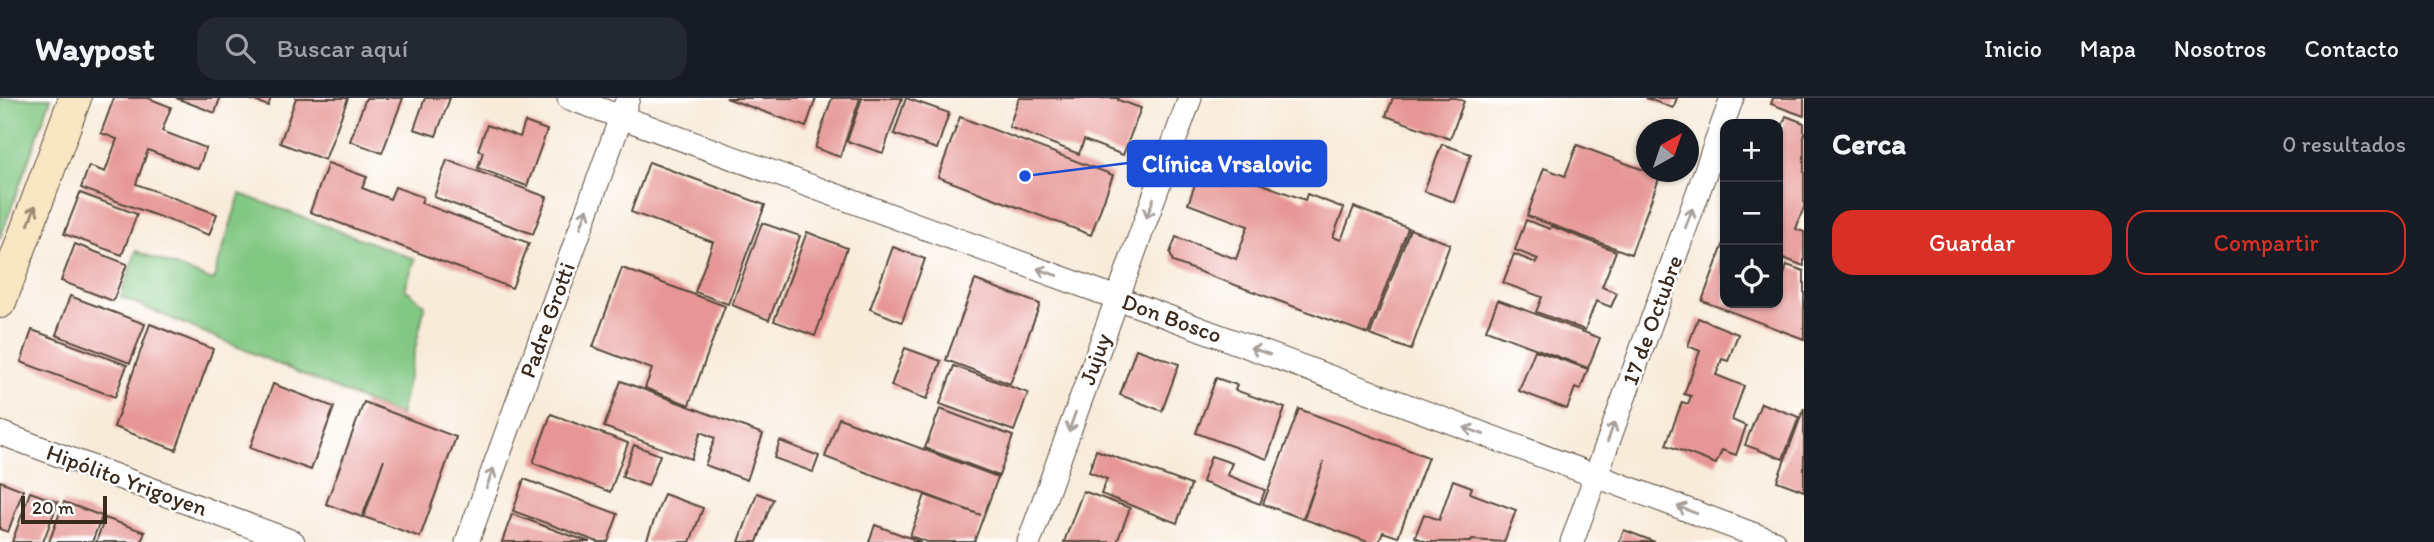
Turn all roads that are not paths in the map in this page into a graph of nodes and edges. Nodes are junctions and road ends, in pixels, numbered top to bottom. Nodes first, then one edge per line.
1 (75, 98) edge
2 (569, 98) edge
3 (1191, 98) edge
4 (1732, 98) edge
5 (624, 107) edge
6 (1117, 298) junction
7 (0, 302) edge
8 (0, 433) edge
9 (1595, 476) junction
10 (293, 542) edge
11 (467, 542) edge
12 (1029, 542) edge
13 (1572, 542) edge
14 (1774, 542) edge

7 -> 1 main road
2 - 5 street, Don Bosco
3 -> 6 street, Jujuy
9 -> 4 street, 17 de Octubre
6 -> 5 street, Don Bosco
11 -> 5 street, Padre Grotti
9 -> 6 street, Don Bosco
6 -> 12 street, Jujuy
8 - 10 street, Hipólito Yrigoyen
9 - 13 street, 17 de Octubre
14 -> 9 street, Don Bosco

